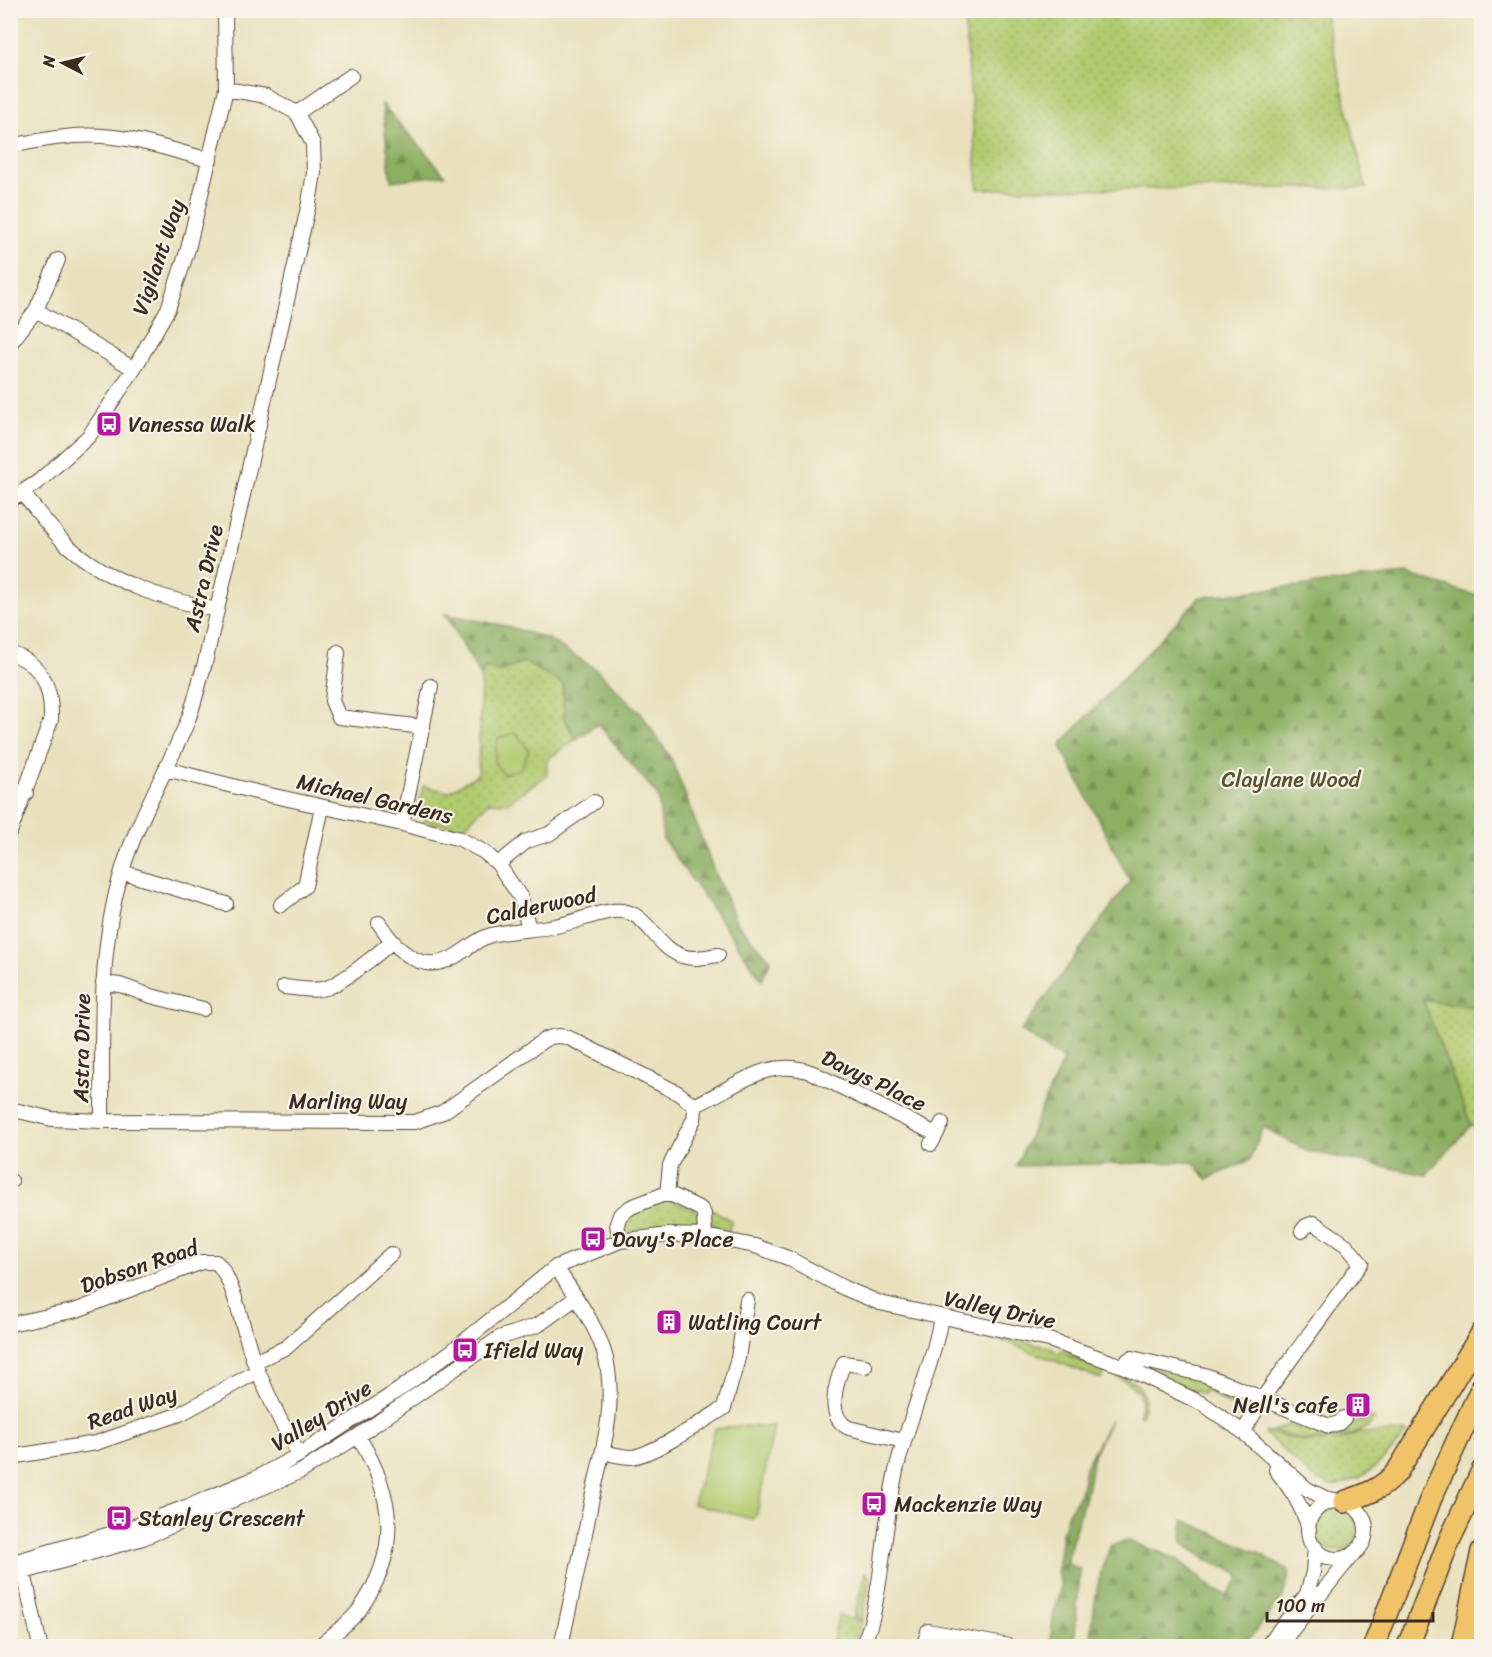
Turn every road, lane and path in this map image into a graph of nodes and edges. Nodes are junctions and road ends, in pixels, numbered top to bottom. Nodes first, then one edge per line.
1 (225, 10) edge
2 (351, 76) dead end
3 (226, 89) junction
4 (297, 113) junction
5 (10, 146) edge
6 (210, 160) junction
7 (58, 260) dead end
8 (36, 310) junction
9 (10, 344) edge
10 (134, 369) junction
11 (16, 497) edge
12 (217, 610) junction
13 (338, 652) dead end
14 (10, 653) edge
15 (431, 686) dead end
16 (423, 727) junction
17 (166, 769) junction
18 (10, 788) edge
19 (26, 793) junction
20 (594, 802) dead end
21 (322, 807) junction
22 (402, 824) junction
23 (10, 832) edge
24 (498, 864) junction
25 (122, 872) junction
26 (226, 903) dead end
27 (281, 904) dead end
28 (379, 923) dead end
29 (528, 929) junction
30 (391, 942) junction
31 (718, 955) dead end
32 (103, 983) junction
33 (284, 987) dead end
34 (203, 1009) dead end
35 (693, 1106) junction
36 (12, 1114) edge
37 (102, 1121) junction
38 (936, 1134) dead end
39 (667, 1194) junction
40 (1319, 1210) dead end
41 (705, 1236) junction
42 (620, 1241) junction
43 (391, 1254) dead end
44 (556, 1267) junction
45 (576, 1298) junction
46 (747, 1300) dead end
47 (941, 1317) junction
48 (10, 1324) edge
49 (1482, 1333) edge
50 (865, 1366) dead end
51 (256, 1367) junction
52 (1125, 1367) junction
53 (1482, 1387) edge
54 (1262, 1400) junction
55 (1344, 1418) dead end
56 (1243, 1432) junction
57 (358, 1436) junction
58 (903, 1441) junction
59 (603, 1452) junction
60 (299, 1455) junction
61 (10, 1457) edge
62 (1270, 1457) junction
63 (1482, 1471) edge
64 (1344, 1502) junction
65 (1309, 1528) junction
66 (1315, 1547) junction
67 (1482, 1551) edge
68 (1354, 1553) junction
69 (10, 1563) edge
70 (17, 1575) edge
71 (1482, 1588) edge
72 (1462, 1646) edge
73 (40, 1647) edge
74 (319, 1647) edge
75 (561, 1647) edge
76 (862, 1647) edge
77 (924, 1647) edge
78 (1008, 1647) edge
79 (1267, 1647) edge
80 (1279, 1647) edge
81 (1374, 1647) edge
82 (1408, 1647) edge

1 - 3 street, Vigilant Way
2 - 4 street
3 - 4 street
3 - 6 street, Vigilant Way
4 - 12 street, Astra Drive
5 - 6 street
6 - 10 street, Vigilant Way
7 - 8 street
8 - 9 street
8 - 10 street
10 - 11 street, Vigilant Way
11 - 12 street
12 - 17 street, Astra Drive
13 - 16 street
14 - 19 street
15 - 16 street
16 - 22 street
17 - 21 street, Michael Gardens
17 - 25 street, Astra Drive
18 - 19 street
19 - 23 street
20 - 24 street
21 - 22 street, Michael Gardens
21 - 27 street
22 - 24 street, Michael Gardens
24 - 29 street, Michael Gardens
25 - 26 street
25 - 32 street, Astra Drive
28 - 30 street, Calderwood
29 - 30 street, Calderwood
29 - 31 street, Calderwood
30 - 33 street
32 - 34 street
32 - 37 street, Astra Drive
35 - 37 street, Marling Way
35 - 38 street, Davys Place
35 - 39 street
36 - 37 street, Marling Way
39 - 41 street
39 - 42 street
40 - 54 street
41 - 42 street, Valley Drive
41 - 47 street, Valley Drive
42 - 44 street, Valley Drive
43 - 51 street, Read Way
44 - 45 street
44 - 60 street, Valley Drive
45 - 57 street
45 - 59 street
46 - 59 street
47 - 52 street, Valley Drive
47 - 58 street
48 - 51 street, Dobson Road
49 - 64 highway
50 - 58 street
51 - 60 street, Dobson Road
51 - 61 street, Read Way
52 - 54 street
52 - 56 street, Valley Drive
53 - 81 highway
54 - 55 street
54 - 56 street
56 - 62 street, Valley Drive
57 - 70 street
57 - 74 street
58 - 76 street
59 - 75 street
60 - 69 street, Valley Drive
62 - 64 street, Valley Drive
62 - 65 street, Valley Drive
63 - 82 highway
64 - 65 street
64 - 68 street
65 - 66 street
66 - 68 street
66 - 79 street
67 - 72 highway
68 - 80 street
70 - 73 street
71 - 72 highway
77 - 78 street

